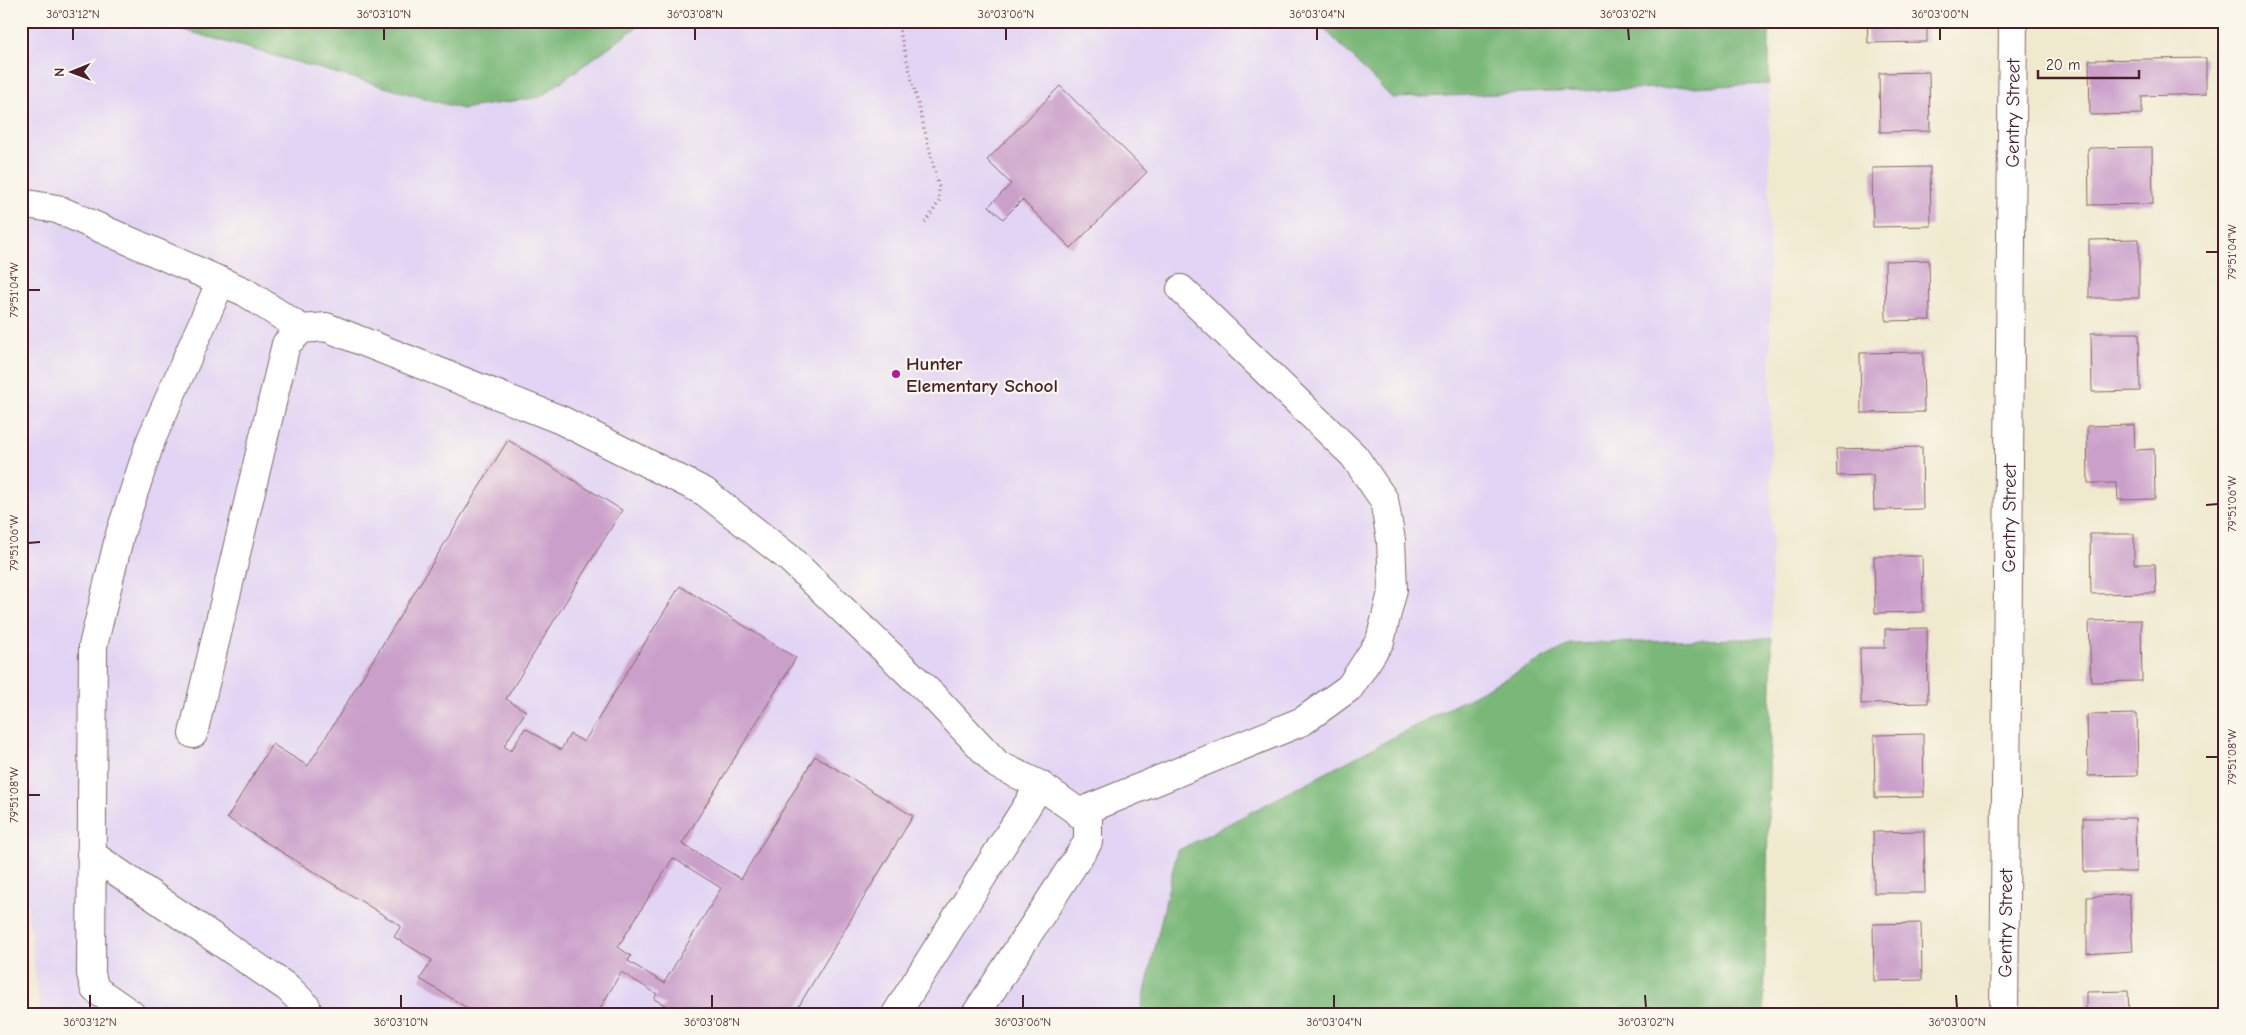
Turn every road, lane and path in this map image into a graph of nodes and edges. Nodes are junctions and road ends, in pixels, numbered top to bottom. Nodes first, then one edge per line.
1 (897, 21) edge
2 (2013, 21) edge
3 (21, 203) edge
4 (924, 224) dead end
5 (221, 281) junction
6 (1181, 289) dead end
7 (302, 329) junction
8 (193, 734) dead end
9 (1040, 785) junction
10 (1078, 813) junction
11 (91, 854) junction
12 (131, 1014) edge
13 (306, 1014) edge
14 (896, 1014) edge
15 (976, 1014) edge
16 (2004, 1014) edge

1 - 4 path
2 - 16 street, Gentry Street
3 - 5 street
5 - 7 street
5 - 11 street
6 - 10 street
7 - 8 street
7 - 9 street
9 - 10 street
9 - 14 street
10 - 15 street
11 - 12 street
11 - 13 street

